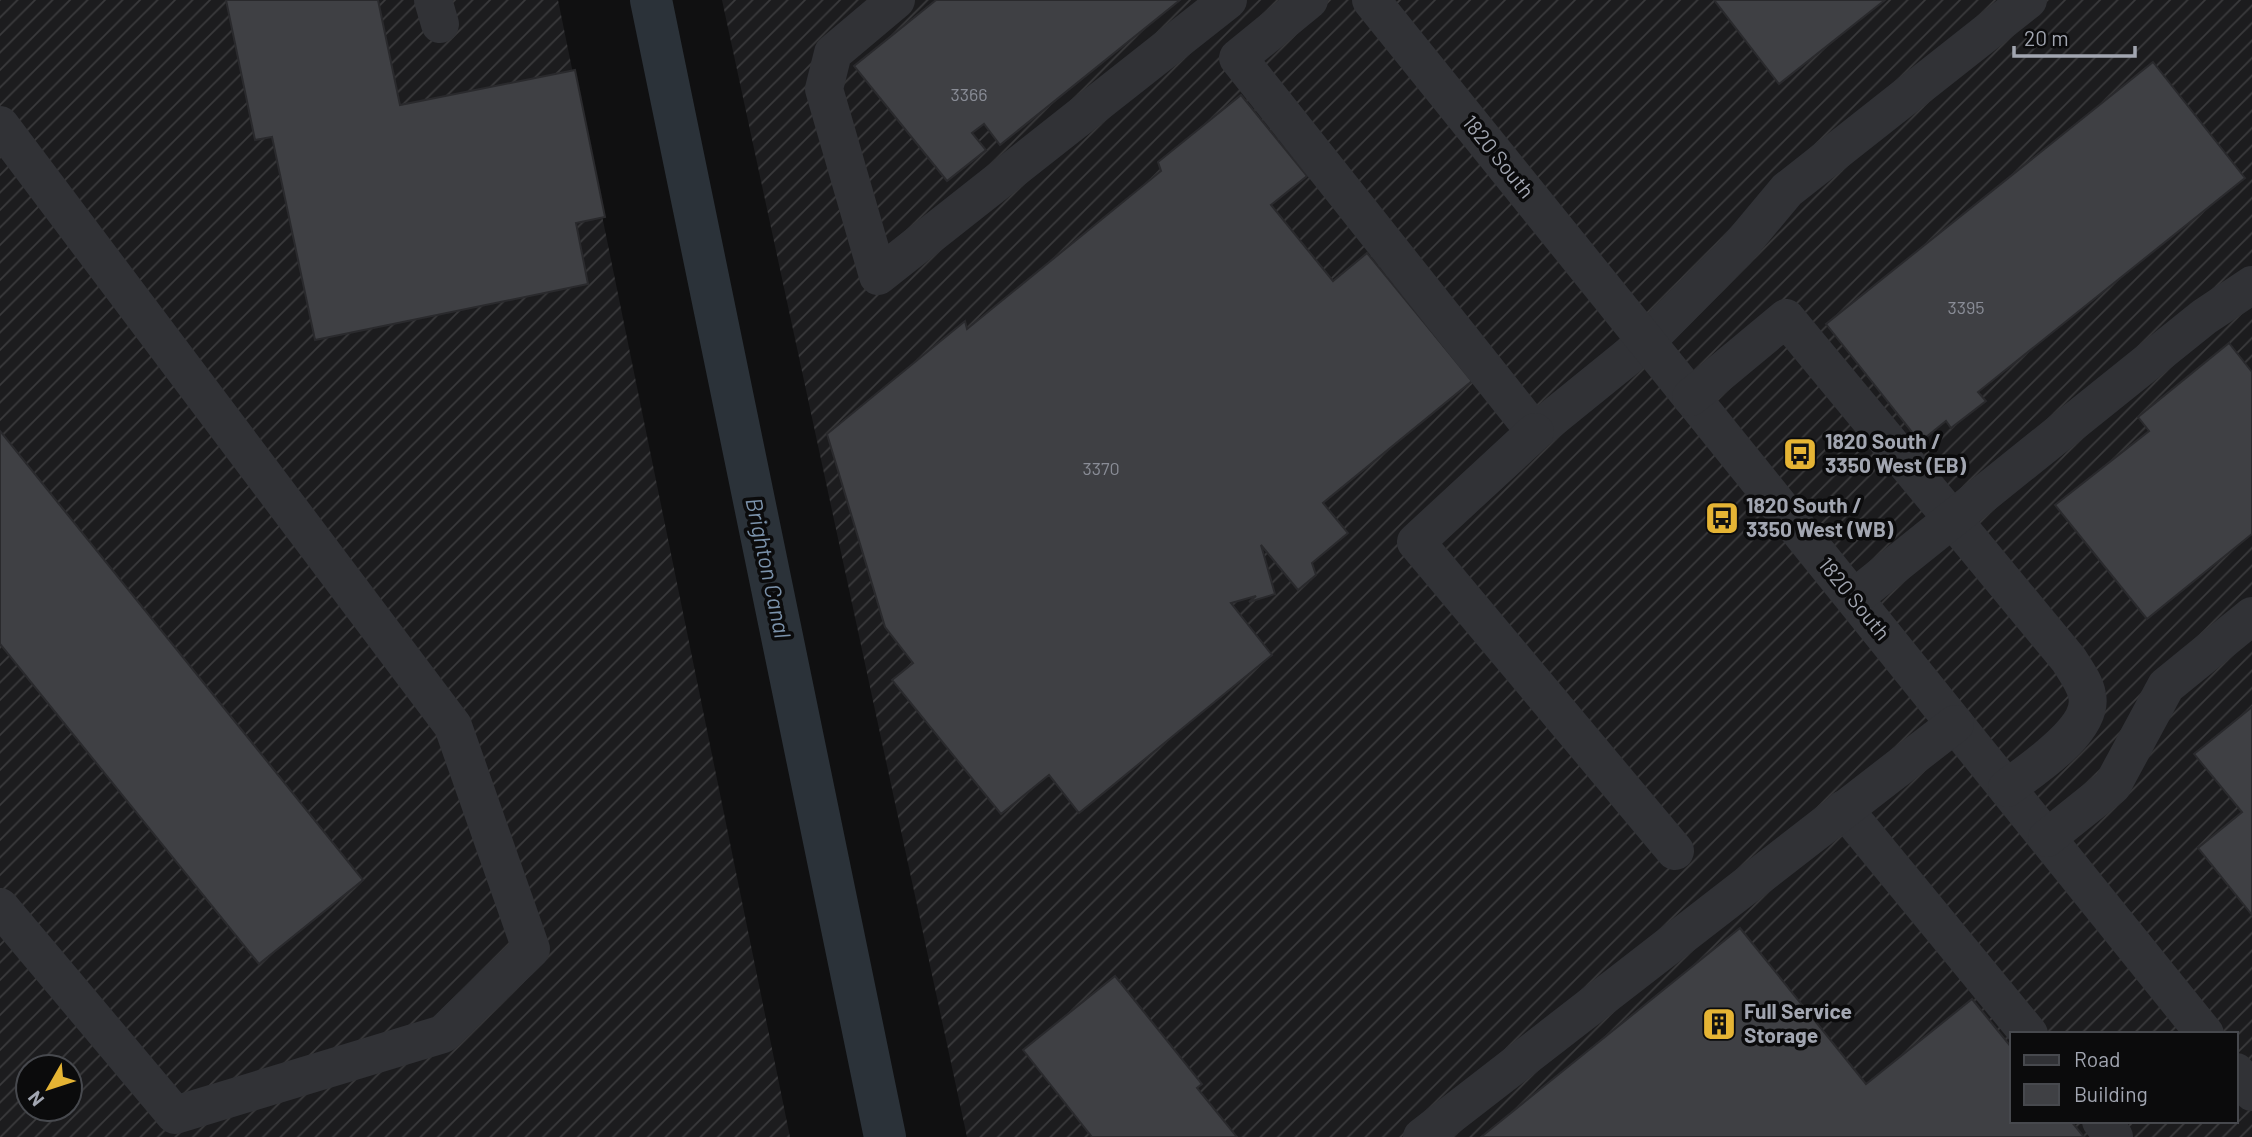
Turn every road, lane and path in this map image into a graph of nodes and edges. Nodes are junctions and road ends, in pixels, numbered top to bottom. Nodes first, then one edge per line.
1 (896, 0) edge
2 (1309, 0) edge
3 (1371, 0) edge
4 (2028, 0) edge
5 (1225, 1) edge
6 (0, 125) edge
7 (2252, 285) edge
8 (1646, 342) junction
9 (1691, 397) junction
10 (1535, 432) junction
11 (1951, 520) junction
12 (1854, 598) junction
13 (2252, 616) edge
14 (1955, 724) junction
15 (2007, 788) junction
16 (1844, 809) junction
17 (2047, 838) junction
18 (1675, 851) dead end
19 (0, 907) edge
20 (2027, 1032) edge
21 (2203, 1032) edge
22 (2252, 1046) edge
23 (2238, 1060) edge
24 (2238, 1074) edge
25 (2252, 1092) edge
26 (2103, 1123) edge
27 (1422, 1137) edge
28 (2115, 1137) edge

1 - 5 street
2 - 10 street
3 - 8 street, 1820 South
4 - 8 street
6 - 19 street
7 - 11 street
8 - 9 street, 1820 South
8 - 10 street
9 - 11 street
9 - 12 street, 1820 South
10 - 18 street
11 - 12 street
11 - 15 street
12 - 14 street, 1820 South
13 - 17 street
14 - 15 street, 1820 South
14 - 16 street
15 - 17 street, 1820 South
16 - 20 street
16 - 27 street
17 - 21 street, 1820 South
22 - 23 street
24 - 25 street
26 - 28 street

